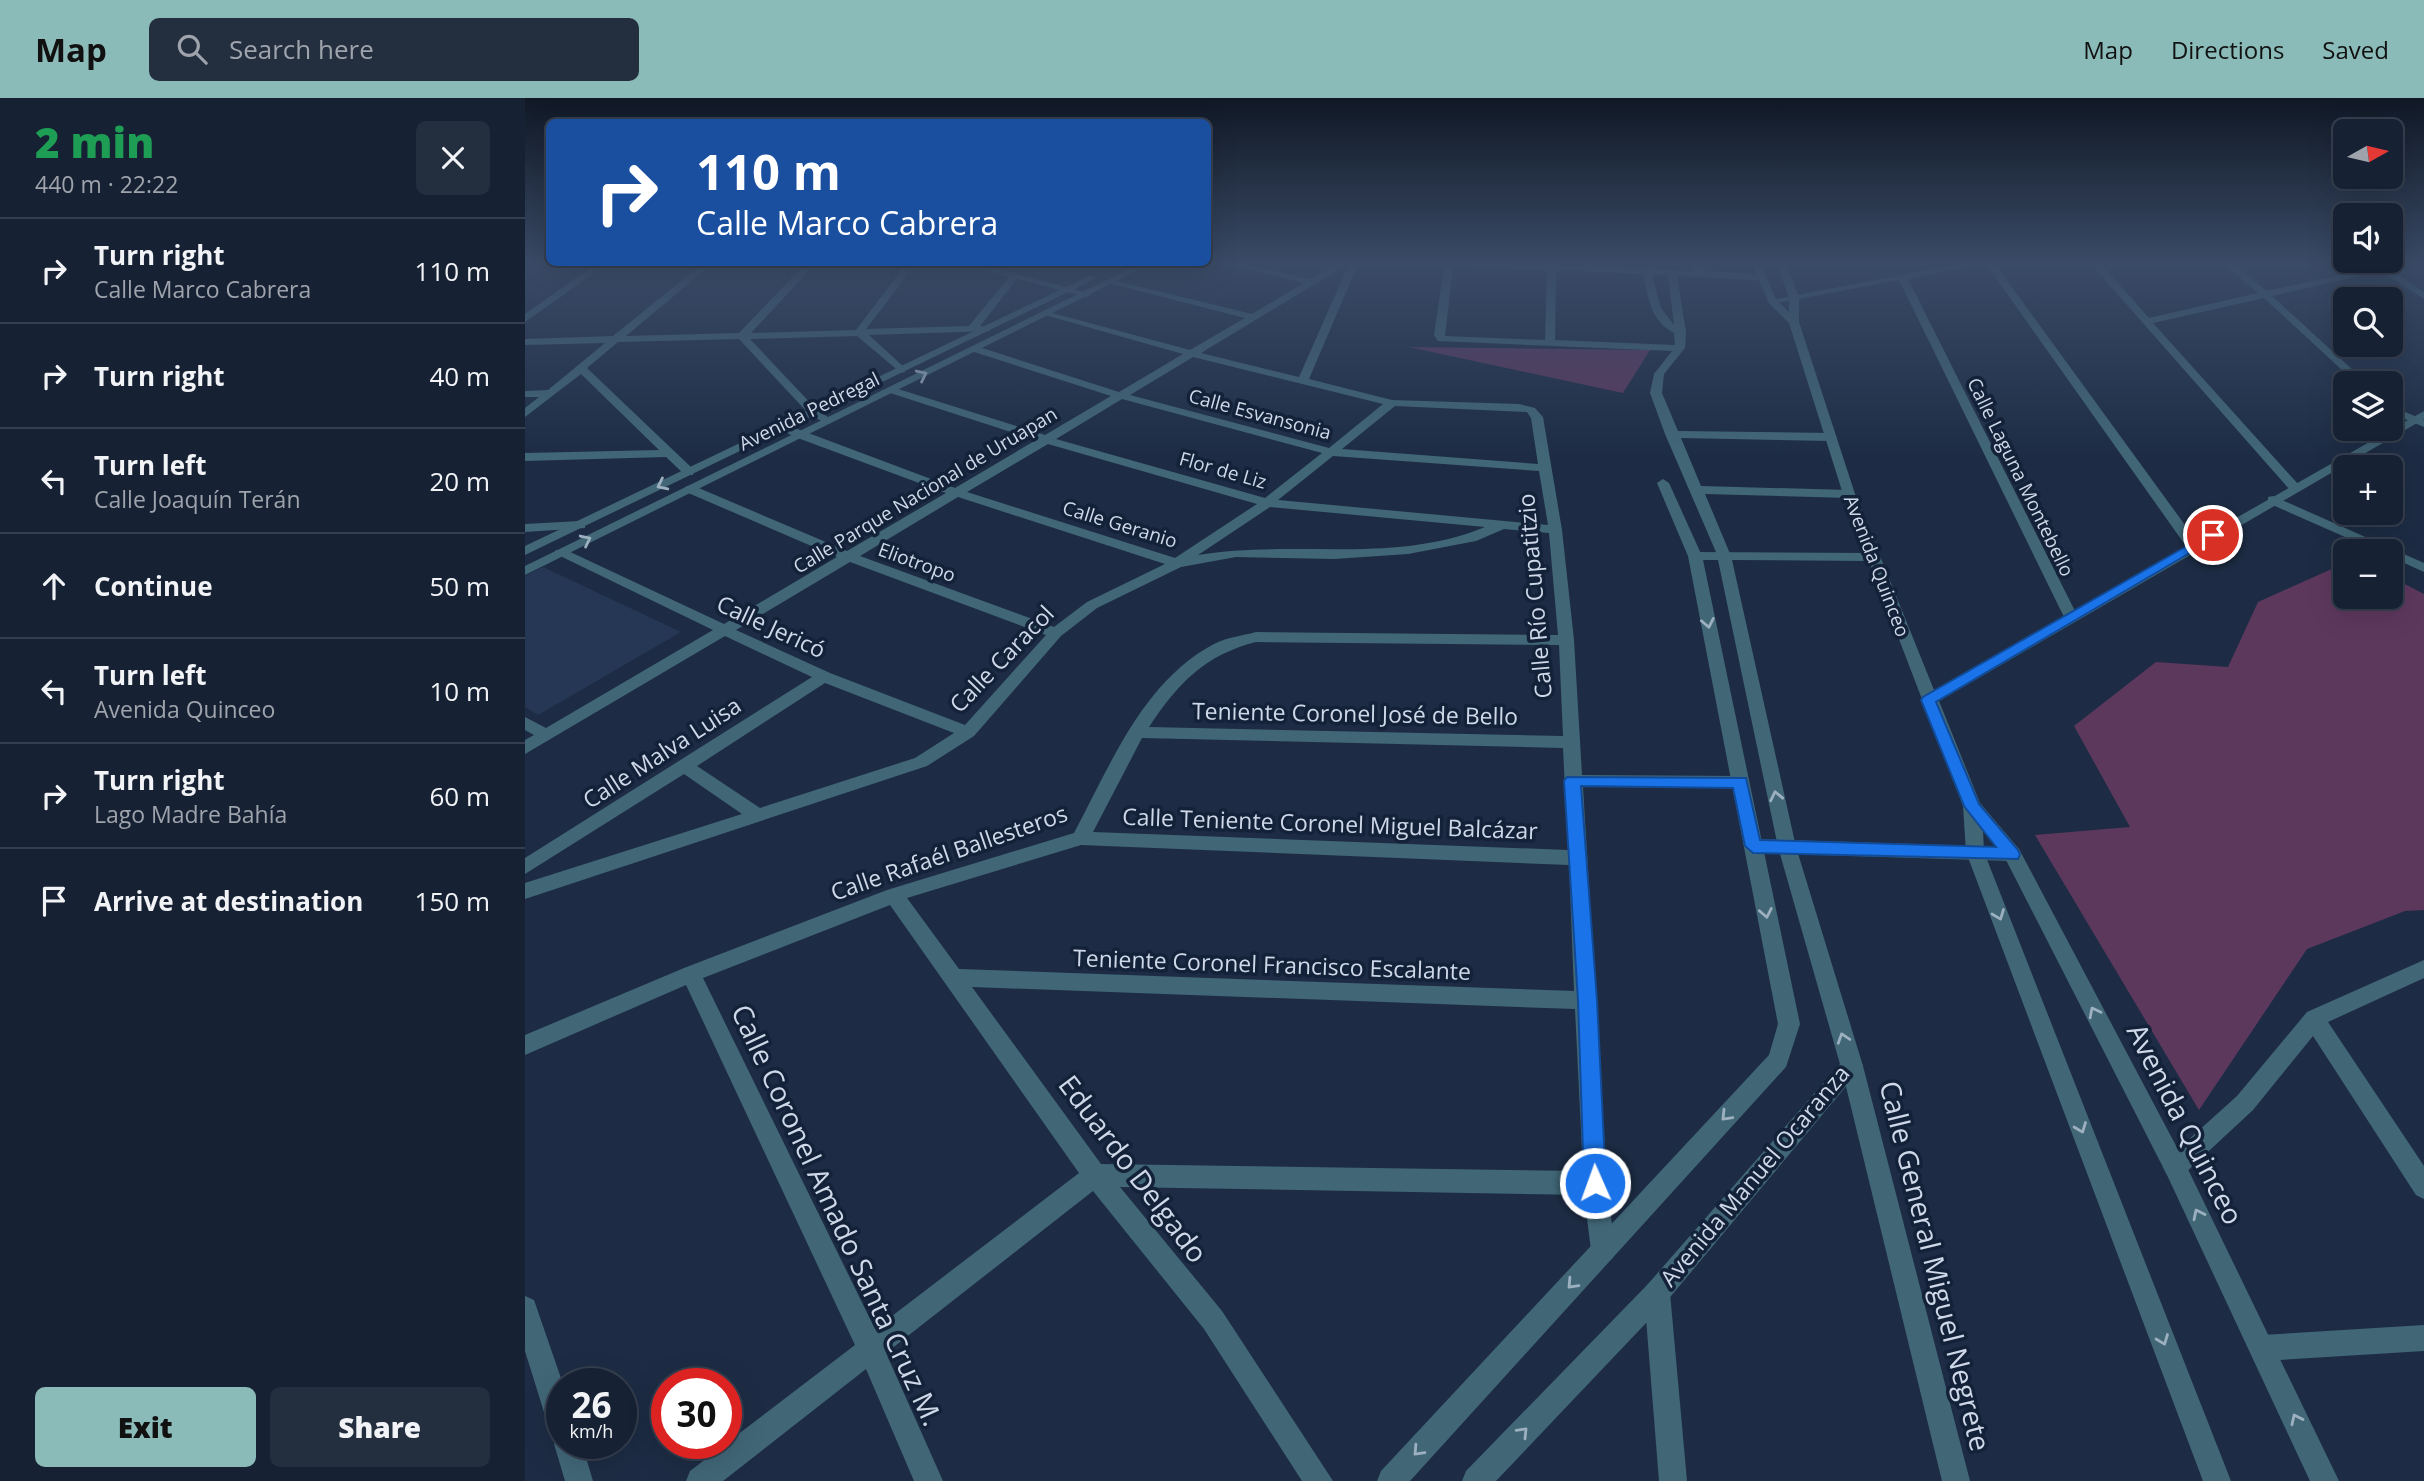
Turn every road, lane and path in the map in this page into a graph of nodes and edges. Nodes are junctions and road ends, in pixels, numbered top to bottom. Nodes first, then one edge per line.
1 (629, 329) edge
2 (749, 329) edge
3 (862, 329) edge
4 (972, 329) joint
5 (986, 329) joint
6 (1016, 329) edge
7 (1103, 329) edge
8 (1235, 329) edge
9 (1325, 329) edge
10 (1440, 329) edge
11 (1551, 329) edge
12 (1673, 329) edge
13 (1680, 329) edge
14 (1796, 329) edge
15 (1928, 329) edge
16 (2036, 329) edge
17 (2154, 329) edge
18 (2303, 329) edge
19 (859, 332) junction
20 (1681, 332) junction
21 (742, 336) junction
22 (616, 339) junction
23 (525, 342) edge
24 (1550, 342) junction
25 (1681, 348) junction
26 (975, 349) junction
27 (1193, 354) junction
28 (581, 368) junction
29 (901, 370) junction
30 (2349, 371) edge
31 (1303, 382) junction
32 (891, 390) junction
33 (551, 393) junction
34 (525, 394) edge
35 (1122, 396) junction
36 (1392, 403) junction
37 (813, 412) junction
38 (2403, 413) edge
39 (525, 414) edge
40 (2421, 419) edge
41 (827, 421) junction
42 (783, 427) junction
43 (1671, 434) junction
44 (799, 435) junction
45 (1831, 437) junction
46 (1048, 440) junction
47 (1331, 452) junction
48 (666, 453) junction
49 (525, 457) edge
50 (1544, 468) junction
51 (689, 472) junction
52 (1663, 483) dead end
53 (2294, 487) junction
54 (690, 489) junction
55 (1696, 490) junction
56 (957, 493) junction
57 (1849, 495) junction
58 (2273, 500) junction
59 (1267, 503) junction
60 (580, 525) junction
61 (1500, 526) junction
62 (525, 527) edge
63 (1555, 530) junction
64 (2360, 539) edge
65 (2193, 547) junction
66 (525, 551) edge
67 (561, 553) junction
68 (1695, 556) junction
69 (1724, 556) junction
70 (1873, 556) junction
71 (849, 557) junction
72 (2403, 558) edge
73 (1177, 563) junction
74 (2424, 568) edge
75 (525, 570) edge
76 (2071, 617) junction
77 (724, 631) junction
78 (1056, 633) junction
79 (1566, 640) junction
80 (824, 677) junction
81 (1928, 700) junction
82 (525, 723) edge
83 (968, 732) junction
84 (1139, 732) junction
85 (546, 735) junction
86 (1569, 742) junction
87 (525, 748) edge
88 (683, 765) junction
89 (1572, 781) junction
90 (1740, 782) junction
91 (1972, 806) junction
92 (757, 815) junction
93 (1081, 838) junction
94 (1753, 846) junction
95 (1787, 847) junction
96 (1975, 852) junction
97 (2012, 854) junction
98 (1578, 858) junction
99 (525, 867) edge
100 (525, 891) edge
101 (894, 895) junction
102 (2424, 970) edge
103 (691, 974) junction
104 (956, 978) junction
105 (1587, 1000) junction
106 (2314, 1019) junction
107 (525, 1045) edge
108 (1852, 1066) junction
109 (2175, 1167) junction
110 (1095, 1175) junction
111 (1595, 1183) junction
112 (2424, 1187) edge
113 (1603, 1250) junction
114 (1657, 1293) junction
115 (525, 1309) edge
116 (2424, 1338) edge
117 (2263, 1348) junction
118 (871, 1350) junction
119 (546, 1375) edge
120 (572, 1459) edge
121 (579, 1481) edge
122 (700, 1481) edge
123 (929, 1481) edge
124 (1319, 1481) edge
125 (1391, 1481) edge
126 (1476, 1481) edge
127 (1673, 1481) edge
128 (1956, 1481) edge
129 (2217, 1481) edge
130 (2325, 1481) edge

1 - 22 street
2 - 21 street
3 - 19 street
4 - 5 street
4 - 19 street
5 - 29 street, Avenida Pedregal
6 - 26 street, Avenida Pedregal
7 - 27 street
8 - 27 street, Calle Parque Nacional de Uruapan
9 - 31 street
10 - 24 street
11 - 24 street
12 - 20 street
13 - 20 street
14 - 45 street, Avenida Quinceo
15 - 76 street, Calle Laguna Montebello
16 - 65 street
17 - 53 street
18 - 30 street
19 - 21 street
19 - 29 street
20 - 25 street
21 - 22 street
21 - 37 street
22 - 23 street
22 - 28 street
24 - 25 street
25 - 43 street, Avenida Manuel Ocaranza
32 -> 26 street, Avenida Pedregal
26 - 35 street, Calle Esvansonia
27 - 31 street
27 - 35 street, Calle Parque Nacional de Uruapan
28 - 33 street
28 - 48 street
29 - 37 street, Avenida Pedregal
31 - 36 street
32 - 41 street, Avenida Pedregal
32 - 46 street, Flor de Liz
33 - 34 street
33 - 39 street
35 - 46 street, Calle Parque Nacional de Uruapan
35 - 47 street, Calle Esvansonia
36 - 47 street, Calle Caracol
36 - 50 street, Calle Río Cupatitzio
37 - 41 street
37 - 42 street, Avenida Pedregal
38 - 40 street
40 - 53 street
41 - 44 street, Avenida Pedregal
42 - 44 street, Calle Geranio
42 - 51 street, Avenida Pedregal
43 - 45 street
43 - 55 street, Avenida Manuel Ocaranza
44 - 54 street, Avenida Pedregal
44 - 56 street, Calle Geranio
45 - 57 street, Avenida Quinceo
46 - 56 street, Calle Parque Nacional de Uruapan
46 - 59 street, Flor de Liz
47 - 50 street, Calle Esvansonia
47 - 59 street, Calle Caracol
48 - 49 street
48 - 51 street
50 - 63 street, Calle Río Cupatitzio
51 -> 60 street, Avenida Pedregal
52 - 68 street
53 - 58 street
67 -> 54 street, Avenida Pedregal
54 - 71 street, Eliotropo
55 - 57 street
55 - 69 street, Avenida Manuel Ocaranza
56 - 71 street, Calle Parque Nacional de Uruapan
56 - 73 street, Calle Geranio
57 - 70 street, Avenida Quinceo
58 - 64 street
58 - 65 street
59 - 61 street, Flor de Liz
59 - 73 street, Calle Caracol
60 - 62 street
60 - 66 street, Avenida Pedregal
61 - 63 street, Flor de Liz
61 - 73 street, Calle Geranio
63 - 79 street, Calle Río Cupatitzio
65 - 76 street
67 - 75 street, Avenida Pedregal
67 - 77 street, Calle Jericó
68 - 69 street
68 -> 90 street
69 - 70 street
95 -> 69 street, Avenida Manuel Ocaranza
70 - 81 street, Avenida Quinceo
71 - 77 street, Calle Parque Nacional de Uruapan
71 - 78 street, Eliotropo
72 - 74 street
73 - 78 street, Calle Caracol
76 - 81 street
77 - 80 street, Calle Jericó
77 - 85 street, Calle Parque Nacional de Uruapan
78 - 83 street, Calle Caracol
79 - 84 street, Calle Rafaél Ballesteros
79 - 86 street, Calle Río Cupatitzio
80 - 83 street, Calle Jericó
80 - 88 street, Calle Malva Luisa
81 - 91 street, Avenida Quinceo
82 - 85 street
83 - 92 street, Calle Caracol
84 - 86 street, Teniente Coronel José de Bello
84 - 93 street, Calle Rafaél Ballesteros
85 - 87 street, Calle Parque Nacional de Uruapan
86 - 89 street, Calle Río Cupatitzio
88 - 92 street
88 - 99 street, Calle Malva Luisa
89 - 90 street
89 - 98 street, Calle Río Cupatitzio
90 - 94 street
91 - 96 street, Avenida Quinceo
91 - 97 street, Avenida Quinceo
92 - 100 street, Calle Caracol
93 - 98 street, Calle Teniente Coronel Miguel Balcázar
93 - 101 street, Calle Rafaél Ballesteros
94 - 95 street
94 -> 113 street
95 - 96 street
108 -> 95 street, Avenida Manuel Ocaranza
96 - 97 street
96 -> 129 street, Avenida Quinceo
109 -> 97 street, Avenida Quinceo
98 - 105 street, Calle Río Cupatitzio
101 - 103 street, Calle Rafaél Ballesteros
101 - 104 street, Eduardo Delgado
102 - 106 street
103 - 107 street, Calle Rafaél Ballesteros
103 - 118 street, Calle Coronel Amado Santa Cruz M.
104 - 105 street, Teniente Coronel Francisco Escalante
104 - 110 street, Eduardo Delgado
105 - 111 street, Calle Río Cupatitzio
106 - 109 street
106 - 112 street
108 - 114 street, Avenida Manuel Ocaranza
108 - 128 street, Calle General Miguel Negrete
117 -> 109 street, Avenida Quinceo
110 - 111 street
110 - 118 street
110 - 124 street, Eduardo Delgado
111 - 113 street, Calle Río Cupatitzio
113 -> 125 street
126 -> 114 street, Avenida Manuel Ocaranza
114 - 127 street
115 - 119 street
116 - 117 street
130 -> 117 street, Avenida Quinceo
118 - 122 street
118 - 123 street, Calle Coronel Amado Santa Cruz M.
120 - 121 street

